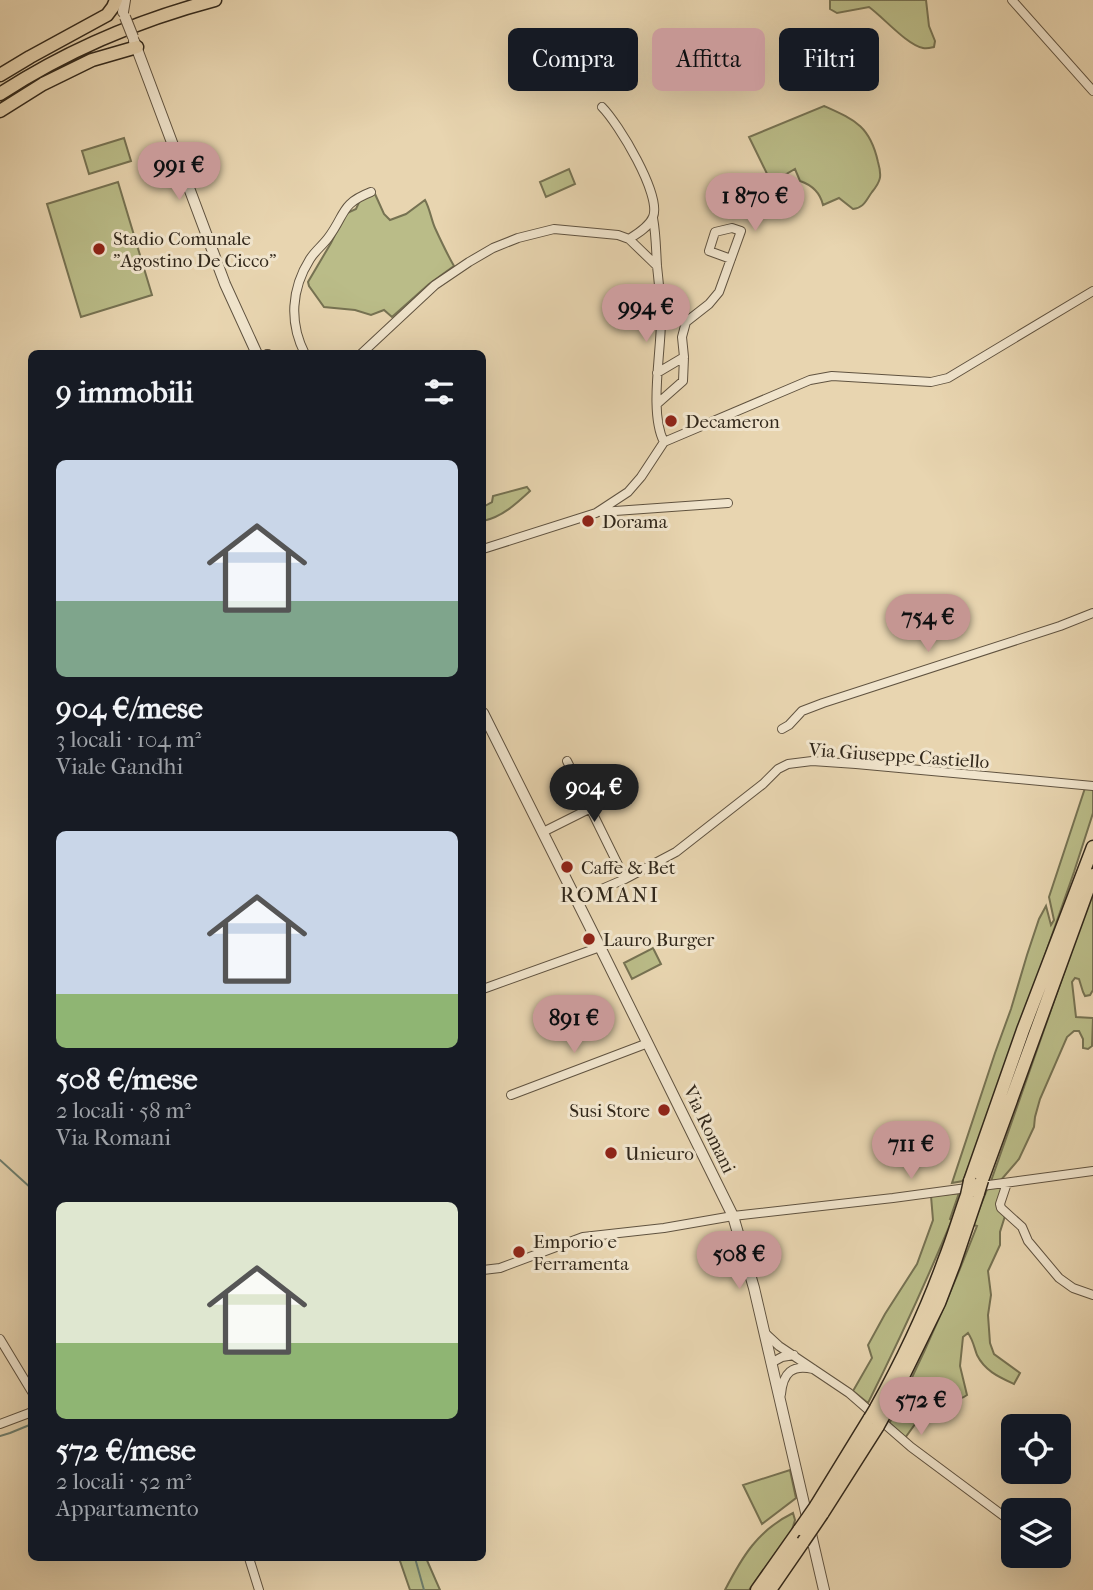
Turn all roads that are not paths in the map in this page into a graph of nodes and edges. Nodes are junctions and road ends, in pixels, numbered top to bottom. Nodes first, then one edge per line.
1 (125, 0) edge
2 (215, 0) edge
3 (1012, 0) edge
4 (121, 7) edge
5 (135, 42) junction
6 (0, 75) edge
7 (1093, 90) edge
8 (0, 94) edge
9 (602, 107) dead end
10 (0, 111) edge
11 (371, 192) dead end
12 (653, 218) junction
13 (629, 239) junction
14 (731, 259) junction
15 (657, 266) junction
16 (1093, 291) edge
17 (661, 318) junction
18 (686, 322) junction
19 (255, 350) edge
20 (304, 350) edge
21 (365, 350) edge
22 (684, 357) junction
23 (657, 373) junction
24 (657, 404) junction
25 (664, 442) junction
26 (728, 503) dead end
27 (596, 513) junction
28 (486, 548) edge
29 (1093, 613) edge
30 (486, 719) edge
31 (782, 729) dead end
32 (567, 761) dead end
33 (1093, 786) edge
34 (631, 788) dead end
35 (589, 810) junction
36 (543, 832) junction
37 (1093, 847) edge
38 (1093, 876) edge
39 (625, 879) junction
40 (576, 900) junction
41 (600, 947) junction
42 (486, 988) edge
43 (648, 1043) junction
44 (511, 1095) dead end
45 (1093, 1171) edge
46 (1007, 1182) junction
47 (974, 1187) junction
48 (733, 1216) junction
49 (487, 1270) edge
50 (1093, 1295) edge
51 (765, 1333) junction
52 (0, 1339) edge
53 (794, 1355) junction
54 (771, 1363) junction
55 (797, 1367) junction
56 (816, 1370) junction
57 (28, 1385) edge
58 (781, 1404) junction
59 (28, 1414) edge
60 (0, 1424) edge
61 (1001, 1514) edge
62 (250, 1561) edge
63 (775, 1576) edge
64 (259, 1590) edge
65 (757, 1590) edge
66 (824, 1590) edge

1 - 4 street
2 - 8 highway
3 - 7 street
4 - 5 street, bridge
4 - 6 highway
5 - 10 highway
5 - 19 street
9 - 12 street
11 - 20 street
12 - 13 street
12 - 15 street
13 - 15 street
13 - 21 street
14 - 14 street
14 - 18 street
15 - 17 street
16 - 25 street
17 - 18 street
17 - 23 street
18 - 22 street
22 - 23 street
22 - 24 street
23 - 24 street
24 - 25 street
25 - 27 street
26 - 27 street
27 - 28 street
29 - 31 street
30 - 36 street, Via Romani
32 - 35 street
33 - 39 street, Via Giuseppe Castiello
34 - 35 street
35 - 36 street
35 - 39 street
36 - 40 street, Via Romani
37 - 47 highway
38 - 47 highway
39 - 40 street, Via Giuseppe Castiello
40 - 41 street, Via Romani
41 - 42 street
41 - 43 street, Via Romani
43 - 44 street
43 - 48 street, Via Romani
45 - 46 street
46 - 48 street
46 - 50 street
47 - 63 highway, bridge
48 - 49 street
48 - 51 street, Via Romani
51 - 53 street
51 - 54 street, Via Romani
52 - 57 street
53 - 54 street
53 - 56 street
54 - 55 street
54 - 58 street, Via Romani
55 - 56 street
55 - 58 street
56 - 61 street
58 - 66 street, Via Romani
59 - 60 street
62 - 64 street
63 - 65 highway

